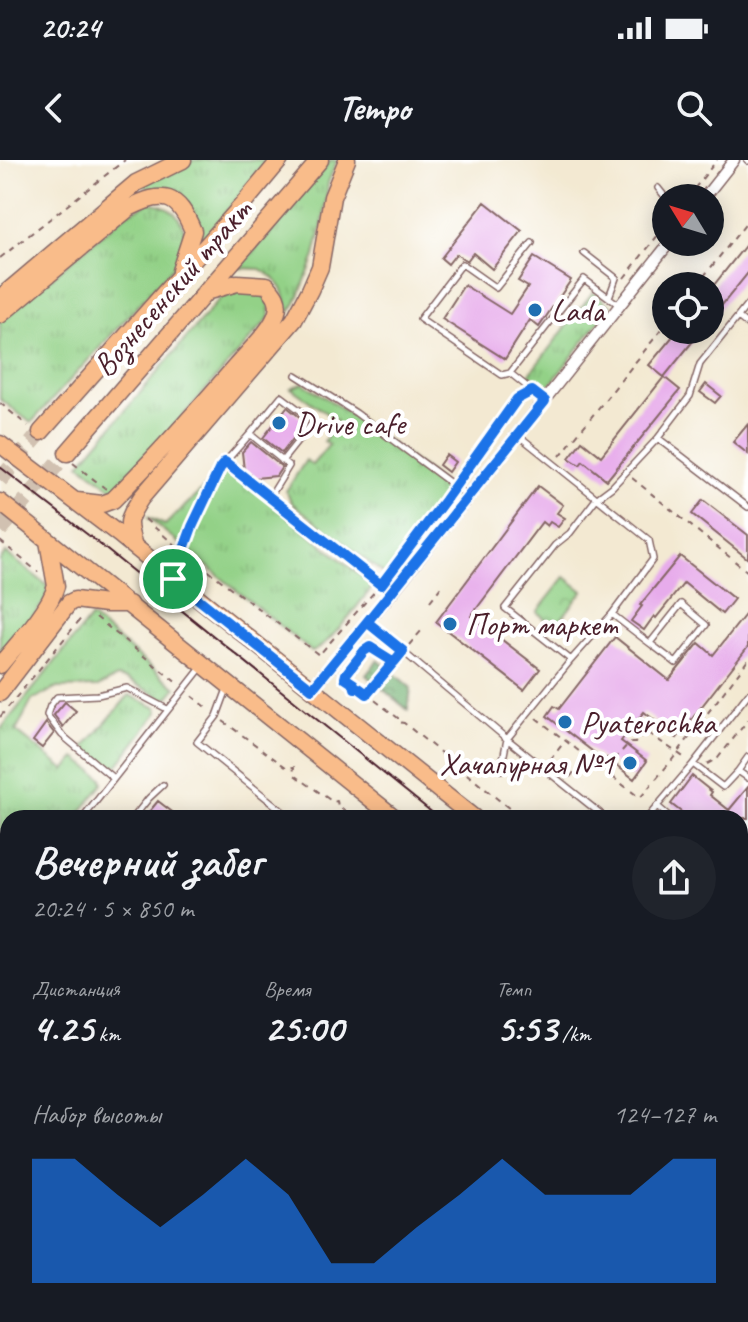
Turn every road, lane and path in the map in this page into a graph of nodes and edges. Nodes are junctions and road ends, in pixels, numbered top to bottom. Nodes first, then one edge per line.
1 (125, 160) edge
2 (183, 160) edge
3 (280, 160) edge
4 (320, 160) edge
5 (347, 160) edge
6 (717, 160) edge
7 (734, 160) edge
8 (698, 184) edge
9 (715, 184) edge
10 (748, 221) edge
11 (532, 243) dead end
12 (652, 243) edge
13 (584, 253) dead end
14 (659, 256) edge
15 (0, 258) edge
16 (707, 272) edge
17 (177, 280) junction
18 (204, 292) junction
19 (609, 297) junction
20 (0, 298) edge
21 (748, 304) edge
22 (620, 306) junction
23 (0, 315) edge
24 (738, 317) junction
25 (748, 325) edge
26 (652, 342) edge
27 (510, 373) junction
28 (296, 375) dead end
29 (332, 387) dead end
30 (532, 391) junction
31 (327, 395) junction
32 (517, 399) joint
33 (545, 401) junction
34 (41, 432) tunnel mouth
35 (250, 434) junction
36 (517, 435) junction
37 (658, 438) junction
38 (0, 444) edge
39 (67, 453) tunnel mouth
40 (282, 461) junction
41 (225, 462) junction
42 (555, 464) junction
43 (625, 472) junction
44 (455, 486) junction
45 (468, 496) junction
46 (270, 497) junction
47 (596, 499) junction
48 (75, 501) junction
49 (0, 502) edge
50 (748, 507) edge
51 (142, 516) dead end
52 (0, 541) edge
53 (48, 541) junction
54 (135, 548) junction
55 (178, 548) dead end
56 (187, 555) dead end
57 (36, 570) dead end
58 (748, 572) edge
59 (173, 579) junction
60 (444, 583) dead end
61 (381, 585) junction
62 (391, 592) junction
63 (430, 601) dead end
64 (129, 604) junction
65 (612, 614) junction
66 (367, 622) junction
67 (422, 630) dead end
68 (650, 643) junction
69 (403, 651) junction
70 (571, 660) junction
71 (748, 660) edge
72 (394, 662) junction
73 (0, 665) edge
74 (203, 665) junction
75 (229, 684) junction
76 (312, 689) junction
77 (184, 690) junction
78 (0, 693) edge
79 (367, 694) junction
80 (748, 694) edge
81 (167, 709) junction
82 (211, 711) dead end
83 (530, 713) junction
84 (0, 717) edge
85 (221, 719) dead end
86 (748, 720) edge
87 (507, 739) junction
88 (565, 741) junction
89 (677, 751) junction
90 (748, 757) edge
91 (586, 758) junction
92 (693, 764) junction
93 (544, 767) dead end
94 (699, 769) junction
95 (501, 770) dead end
96 (605, 771) junction
97 (738, 771) junction
98 (113, 778) junction
99 (748, 778) edge
100 (564, 784) dead end
101 (163, 785) dead end
102 (657, 806) junction
103 (89, 810) edge
104 (139, 810) edge
105 (281, 810) edge
106 (343, 810) edge
107 (385, 810) edge
108 (464, 810) edge
109 (511, 810) edge
110 (596, 810) edge
111 (654, 810) edge
112 (662, 810) edge

1 - 15 path
2 - 20 main road
3 - 17 main road, Вознесенский тракт
4 - 18 main road, Вознесенский тракт
5 - 54 main road
6 - 8 path
7 - 9 street
10 - 16 path
11 - 27 lane
12 - 19 path
13 - 19 lane
14 - 22 street
17 - 23 main road
17 - 34 main road, Вознесенский тракт
18 - 39 main road, Вознесенский тракт
18 - 48 main road
19 - 22 lane
19 - 27 lane
21 - 24 lane
22 - 33 street
24 - 25 lane
24 - 37 lane
26 - 42 path
27 - 30 lane
28 - 31 lane
29 - 31 lane
30 - 32 lane
30 - 33 lane
31 - 44 lane
32 - 44 path
33 - 36 street
35 - 40 lane
35 - 40 lane
35 - 41 lane
36 - 42 lane
36 - 45 street
37 - 43 lane
37 - 50 lane
38 - 48 main road
40 - 46 lane
41 - 46 lane
41 - 59 lane
42 - 47 lane
43 - 47 lane
43 - 58 path
44 - 45 lane
44 - 61 path
45 - 62 street
46 - 61 lane
47 - 65 lane
47 - 70 lane
48 - 54 main road
49 - 53 main road
51 - 55 path
52 - 57 path
53 - 64 main road
53 - 73 main road
54 - 59 main road
56 - 61 path
59 - 76 main road
60 - 63 path
61 - 62 lane
62 - 66 street
64 - 74 main road
64 - 78 main road
65 - 68 lane
65 - 70 lane
66 - 69 lane
66 - 76 street
67 - 69 path
68 - 68 lane
69 - 72 path
69 - 87 lane
70 - 83 lane
71 - 89 path
72 - 79 path
72 - 79 path
74 - 75 main road
74 - 77 lane
75 - 105 lane
75 - 107 main road
76 - 108 main road
77 - 81 lane
77 - 82 path
77 - 84 path
79 - 109 path
80 - 92 lane
81 - 98 lane
81 - 98 lane
83 - 87 lane
83 - 88 path
85 - 106 path
86 - 94 path
87 - 95 lane
87 - 110 lane
88 - 91 path
88 - 93 path
89 - 92 path
89 - 96 path
89 - 96 path
90 - 97 lane
91 - 96 path
91 - 100 path
92 - 94 lane
92 - 102 lane
94 - 97 lane
97 - 99 lane
98 - 103 lane
101 - 104 lane
102 - 111 lane
102 - 112 lane

